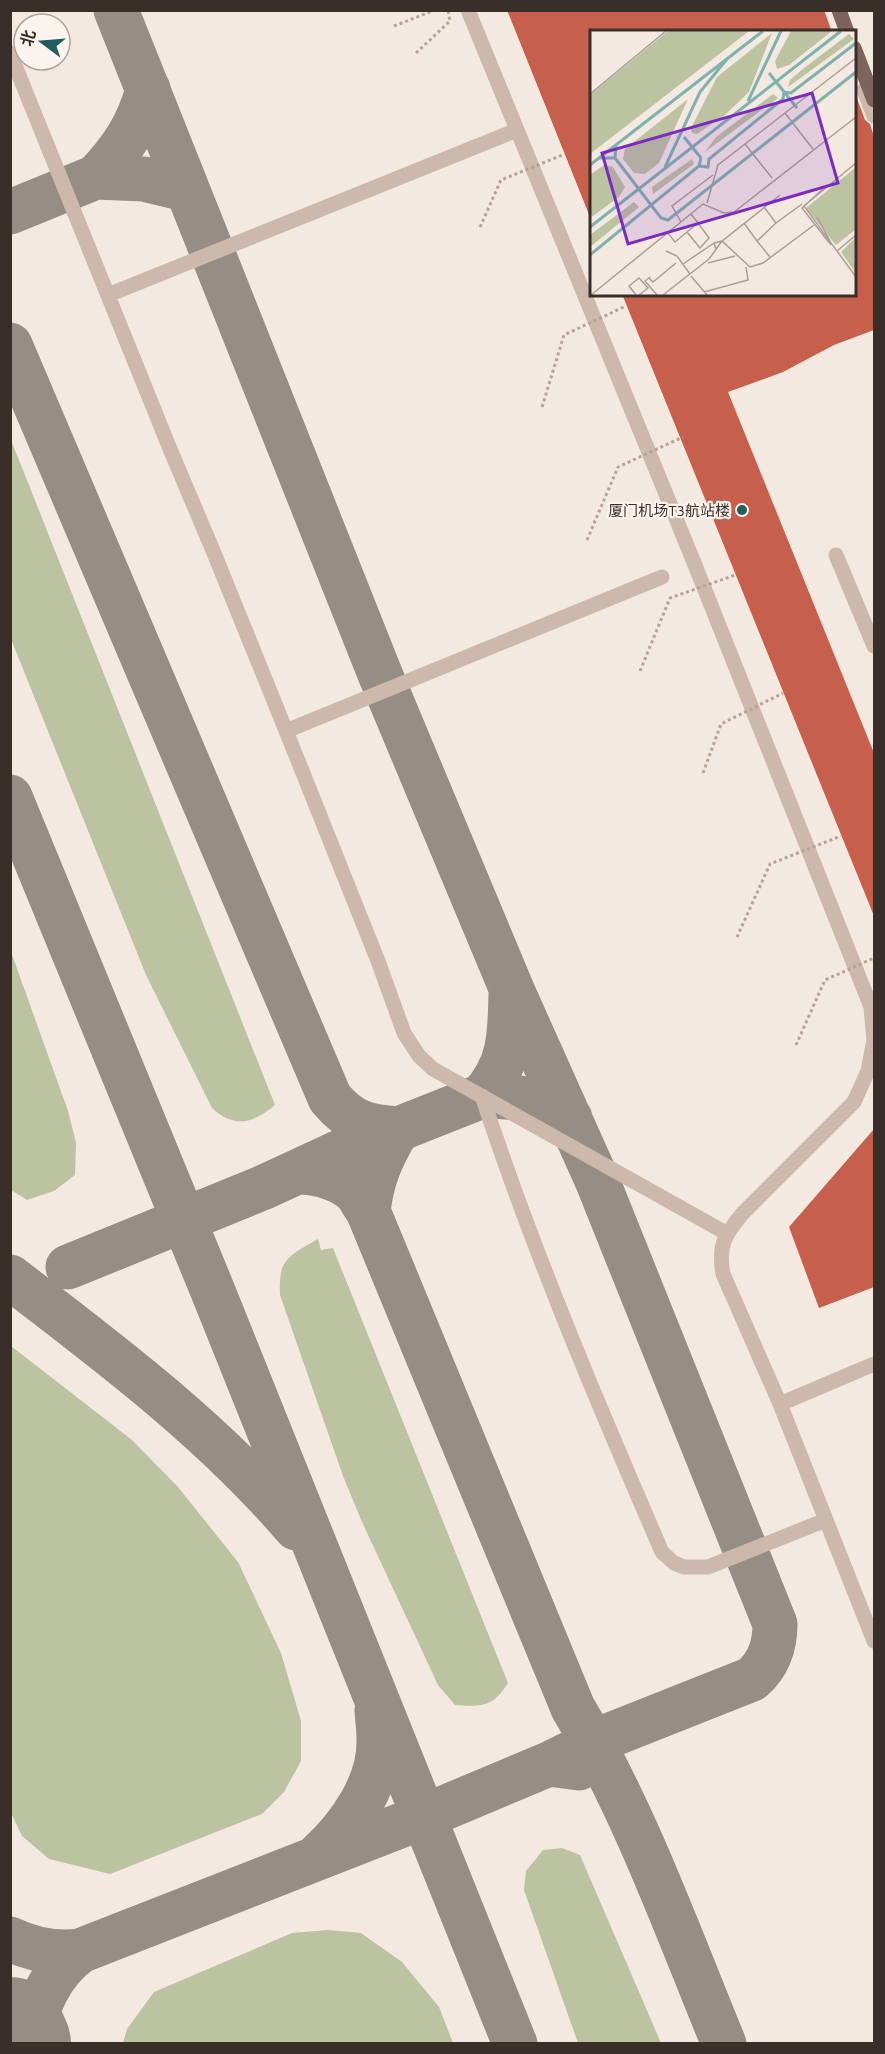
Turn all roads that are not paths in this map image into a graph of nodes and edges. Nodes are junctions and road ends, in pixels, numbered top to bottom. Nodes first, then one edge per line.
1 (468, 10) edge
2 (832, 10) edge
3 (839, 10) edge
4 (839, 30) edge
5 (846, 30) edge
6 (855, 51) edge
7 (10, 53) edge
8 (855, 67) edge
9 (874, 100) edge
10 (874, 116) edge
11 (517, 130) junction
12 (108, 295) junction
13 (836, 555) dead end
14 (662, 577) dead end
15 (874, 646) edge
16 (286, 731) junction
17 (482, 1096) junction
18 (726, 1233) junction
19 (874, 1364) edge
20 (780, 1404) junction
21 (826, 1520) junction
22 (874, 1641) edge

1 - 11 lane
2 - 4 lane
3 - 5 main road
6 - 9 main road
7 - 12 lane
8 - 10 lane
11 - 12 lane
11 - 18 lane
12 - 16 lane
13 - 15 lane
14 - 16 lane
16 - 17 lane
17 - 18 lane
17 - 21 lane
18 - 20 lane
19 - 20 lane
20 - 21 lane
21 - 22 lane

